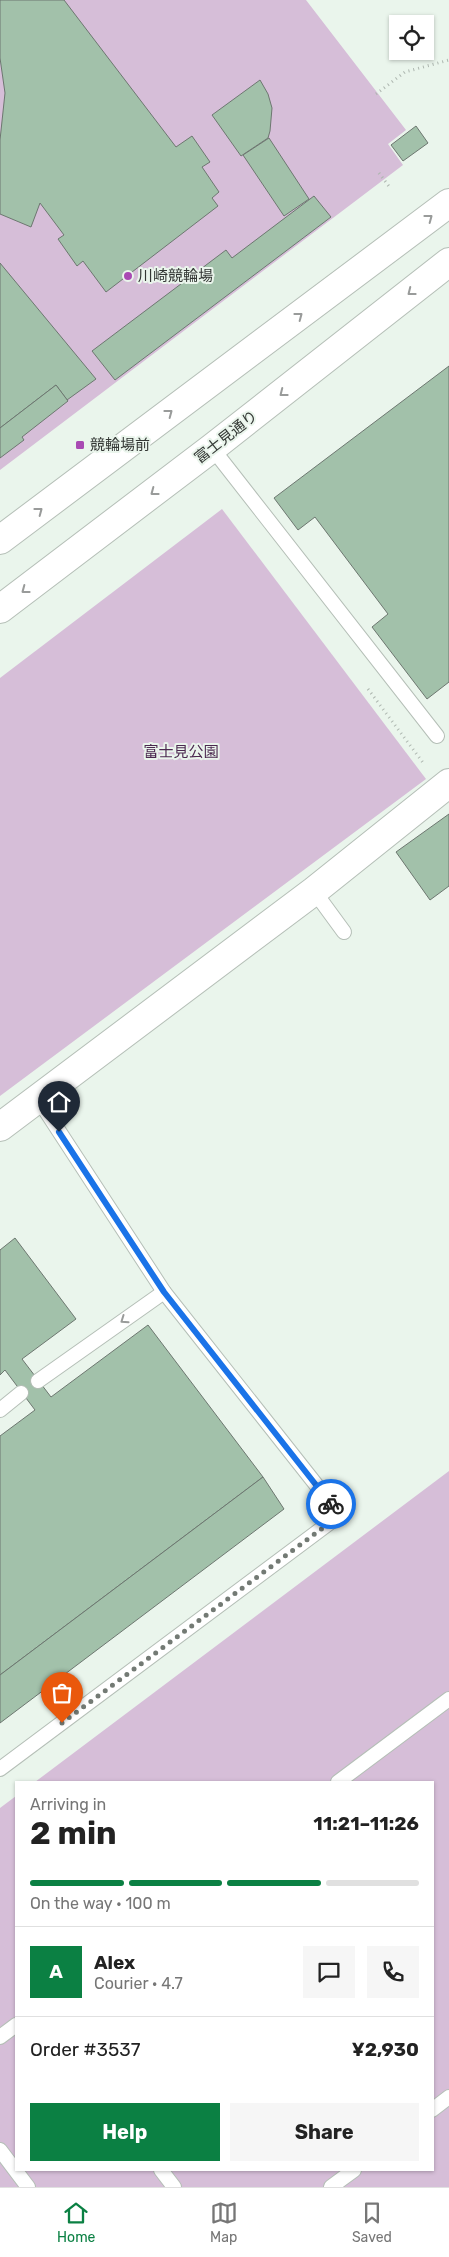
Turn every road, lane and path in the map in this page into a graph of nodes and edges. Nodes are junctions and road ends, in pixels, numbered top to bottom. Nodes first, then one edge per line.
1 (449, 60) edge
2 (376, 94) dead end
3 (379, 173) dead end
4 (392, 189) dead end
5 (449, 203) edge
6 (449, 262) edge
7 (212, 448) junction
8 (0, 540) edge
9 (0, 609) edge
10 (437, 736) dead end
11 (449, 783) edge
12 (314, 891) junction
13 (344, 932) dead end
14 (38, 1100) junction
15 (0, 1127) edge
16 (164, 1292) junction
17 (38, 1381) dead end
18 (21, 1394) dead end
19 (0, 1410) edge
20 (449, 1699) edge
21 (0, 1769) edge
22 (339, 1781) edge
23 (15, 2026) edge
24 (0, 2037) edge
25 (449, 2097) edge
26 (434, 2108) edge
27 (0, 2150) edge
28 (15, 2170) edge
29 (16, 2171) edge
30 (162, 2171) edge
31 (353, 2171) edge
32 (28, 2187) edge
33 (174, 2187) edge
34 (331, 2187) edge

1 - 2 path
3 - 4 path
8 -> 5 main road
6 -> 7 main road, 富士見通り
7 -> 9 main road, 富士見通り
7 - 10 lane
11 - 12 main road
12 - 13 lane
12 - 14 main road
14 - 15 main road
14 - 16 lane
16 -> 17 lane
16 - 21 lane
18 - 19 lane
20 - 22 lane
23 - 24 lane
25 - 26 lane
27 - 28 lane
29 - 32 lane
30 - 33 lane
31 - 34 lane

